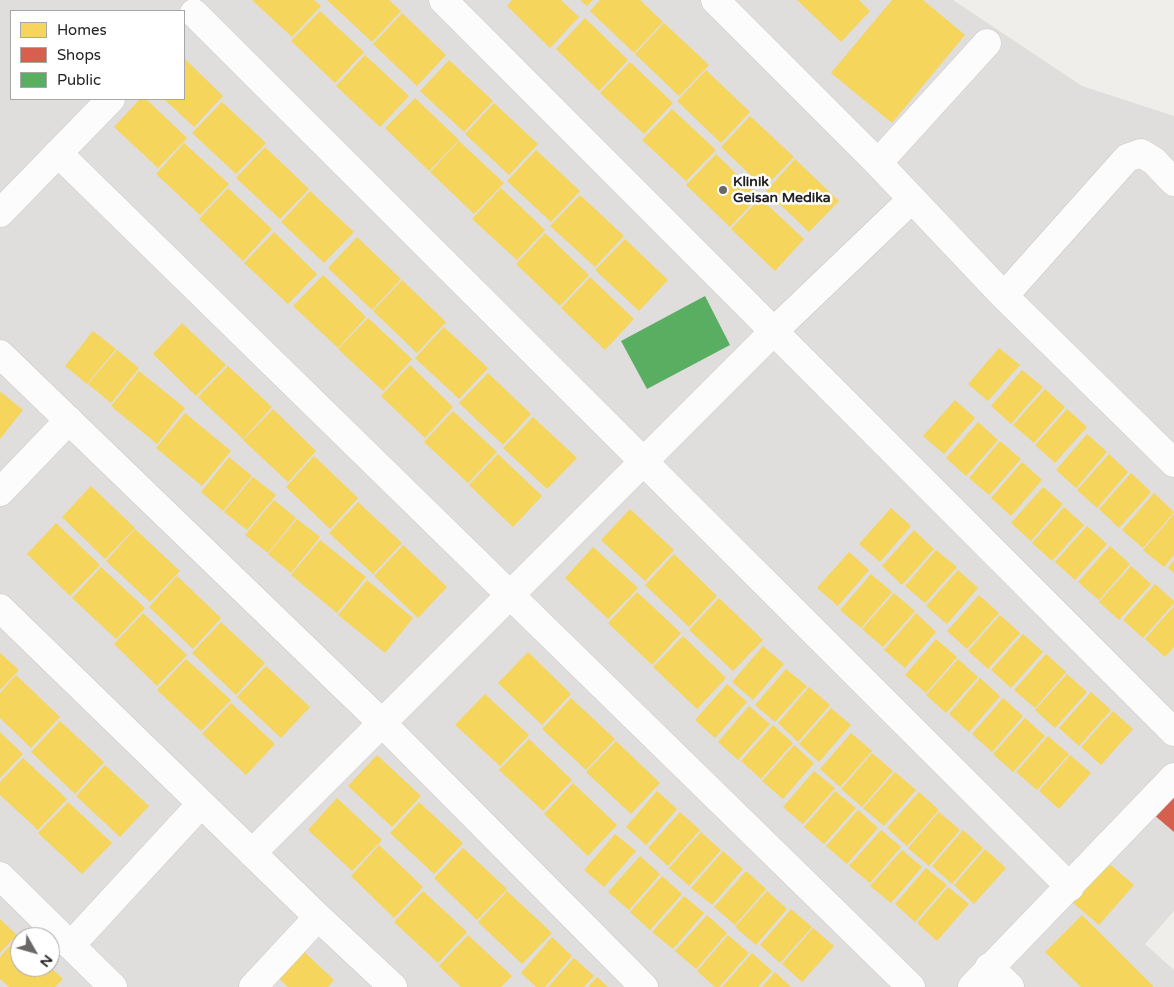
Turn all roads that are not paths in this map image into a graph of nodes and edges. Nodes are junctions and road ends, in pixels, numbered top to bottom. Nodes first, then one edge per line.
1 (442, 0) edge
2 (715, 0) edge
3 (195, 12) edge
4 (987, 43) dead end
5 (110, 100) edge
6 (58, 153) junction
7 (878, 163) junction
8 (1174, 182) edge
9 (912, 199) junction
10 (0, 213) edge
11 (1004, 296) junction
12 (774, 331) junction
13 (0, 354) edge
14 (69, 420) junction
15 (644, 461) junction
16 (1174, 463) edge
17 (0, 492) edge
18 (510, 594) junction
19 (0, 608) edge
20 (382, 723) junction
21 (1174, 732) edge
22 (1174, 778) edge
23 (201, 804) junction
24 (252, 853) junction
25 (0, 876) edge
26 (1070, 886) junction
27 (318, 917) junction
28 (71, 945) junction
29 (980, 977) edge
30 (113, 987) edge
31 (253, 987) edge
32 (393, 987) edge
33 (644, 987) edge
34 (911, 987) edge
35 (1010, 987) edge

1 - 12 street
2 - 7 street
3 - 15 street
4 - 7 street
5 - 6 street
6 - 10 street
6 - 18 street
7 - 9 street
8 - 11 street
9 - 11 street
9 - 12 street
11 - 16 street
12 - 15 street
12 - 21 street
13 - 14 street
14 - 17 street
14 - 20 street
15 - 18 street
15 - 26 street
18 - 20 street
18 - 34 street
19 - 23 street
20 - 24 street
20 - 33 street
22 - 26 street
23 - 24 street
23 - 28 street
24 - 27 street
25 - 28 street
26 - 29 street
27 - 31 street
27 - 32 street
28 - 30 street
29 - 35 street

